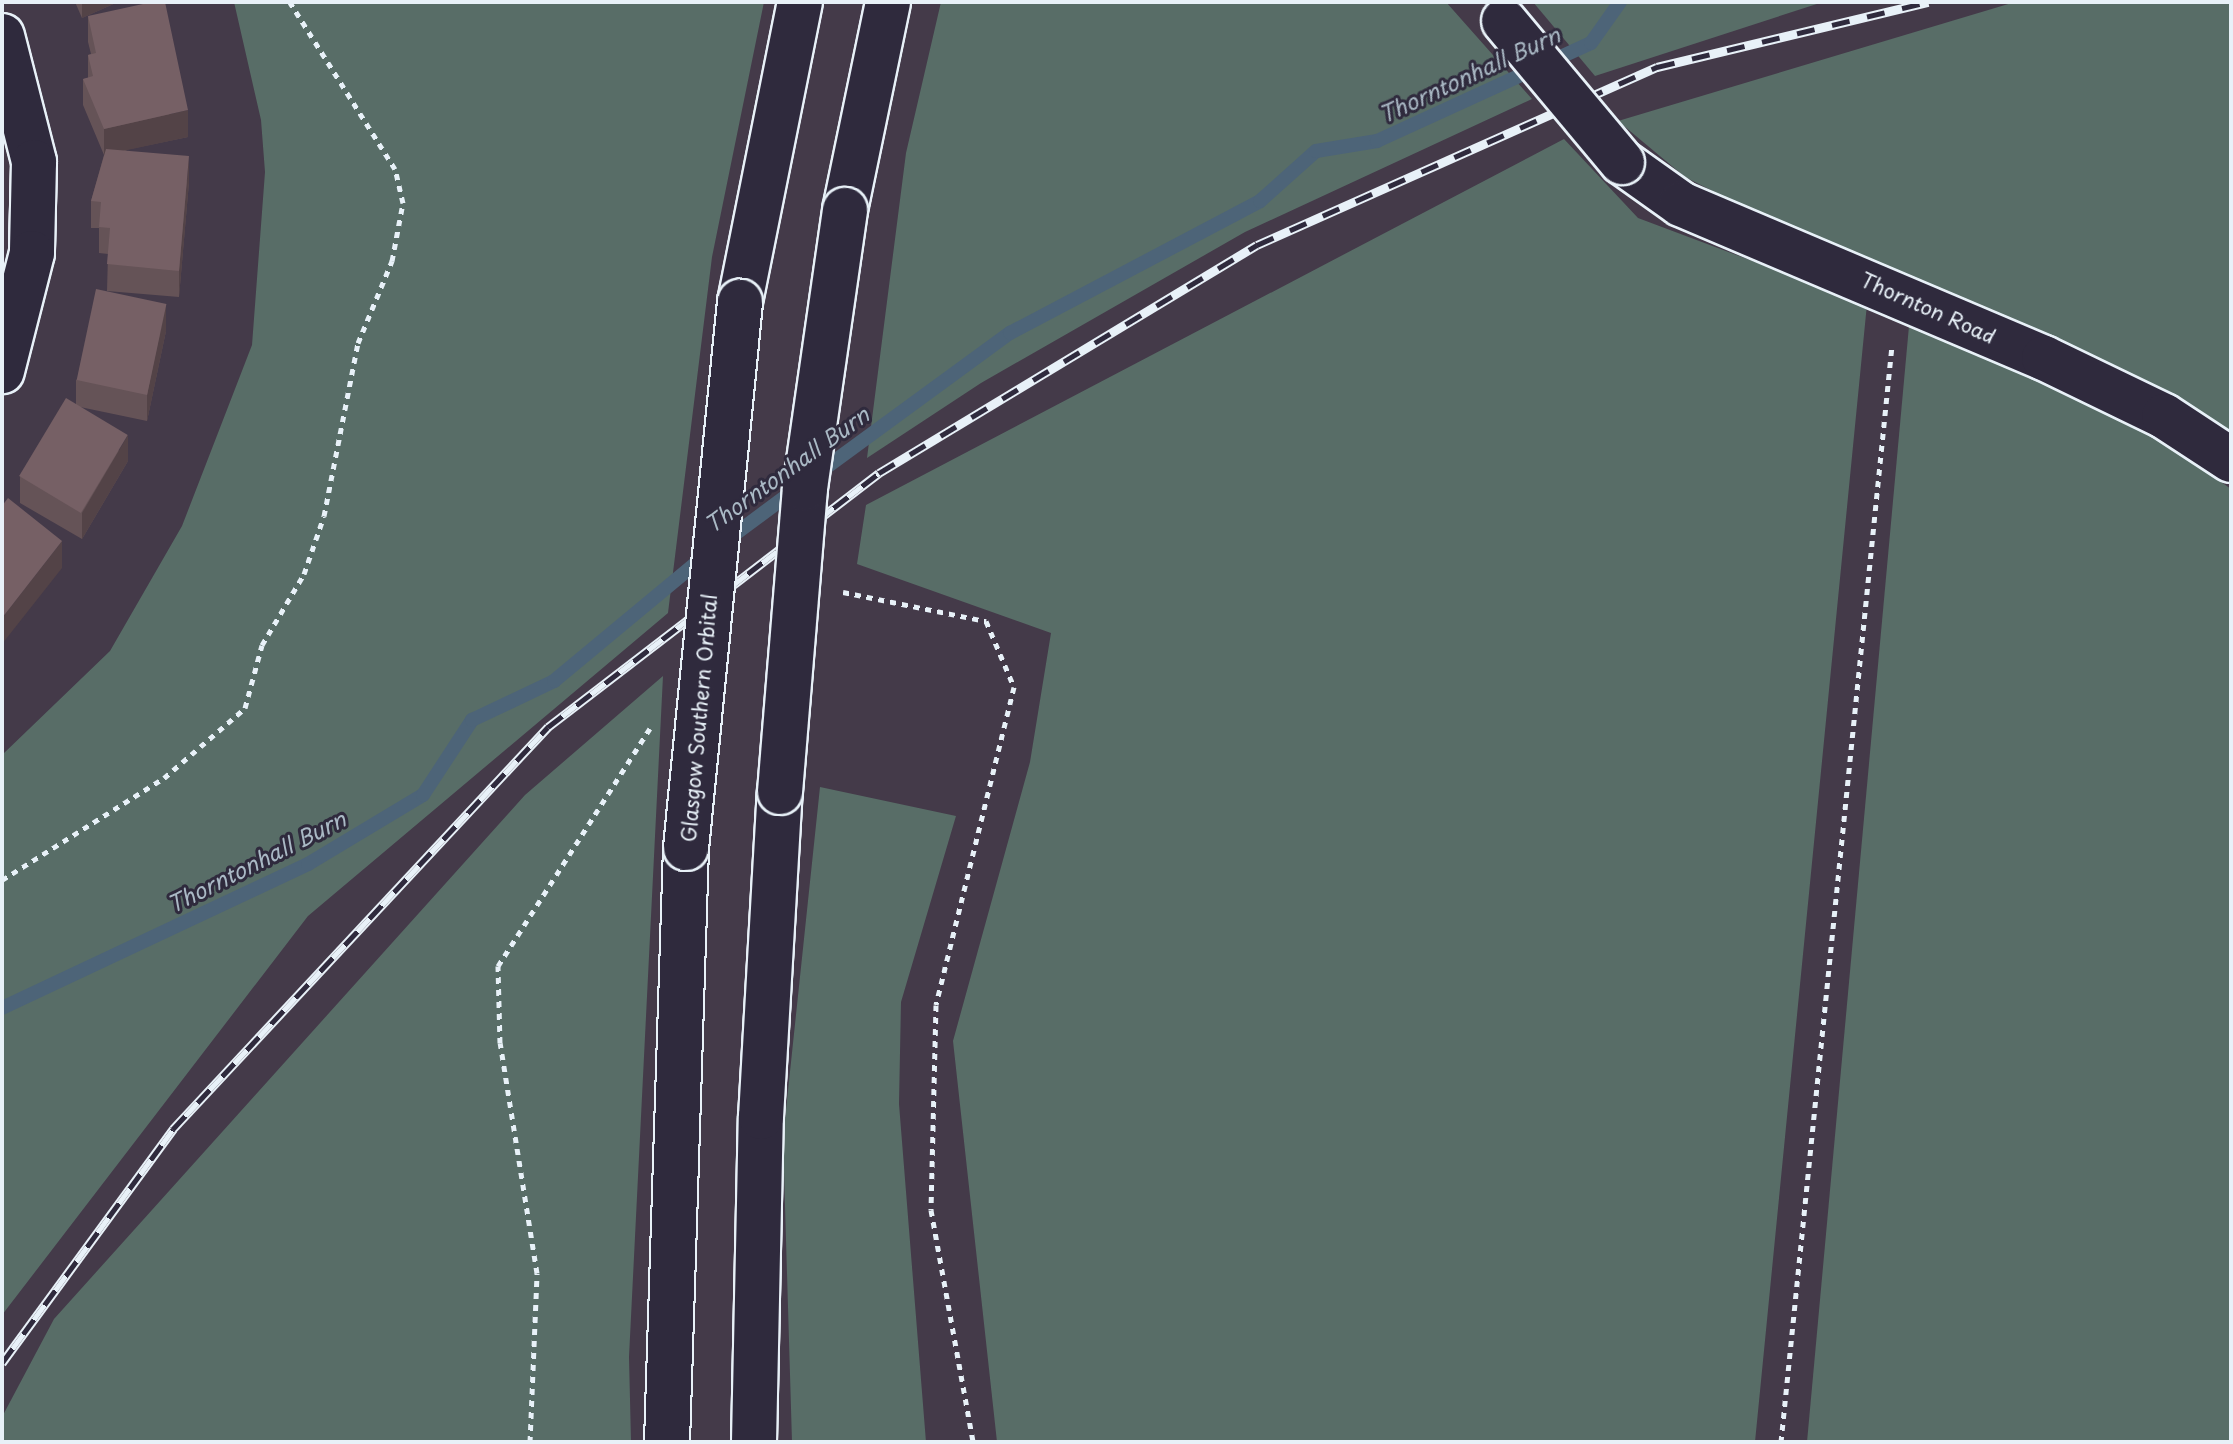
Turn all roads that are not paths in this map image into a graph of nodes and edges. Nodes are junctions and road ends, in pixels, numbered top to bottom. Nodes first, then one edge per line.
1 (800, 2) edge
2 (888, 2) edge
3 (1495, 12) edge
4 (2, 36) edge
5 (2, 371) edge
6 (2231, 460) edge
7 (667, 1442) edge
8 (754, 1442) edge

1 - 7 main road, Glasgow Southern Orbital, bridge
2 - 8 main road, bridge
3 - 6 main road, Thornton Road, bridge
4 - 5 main road

